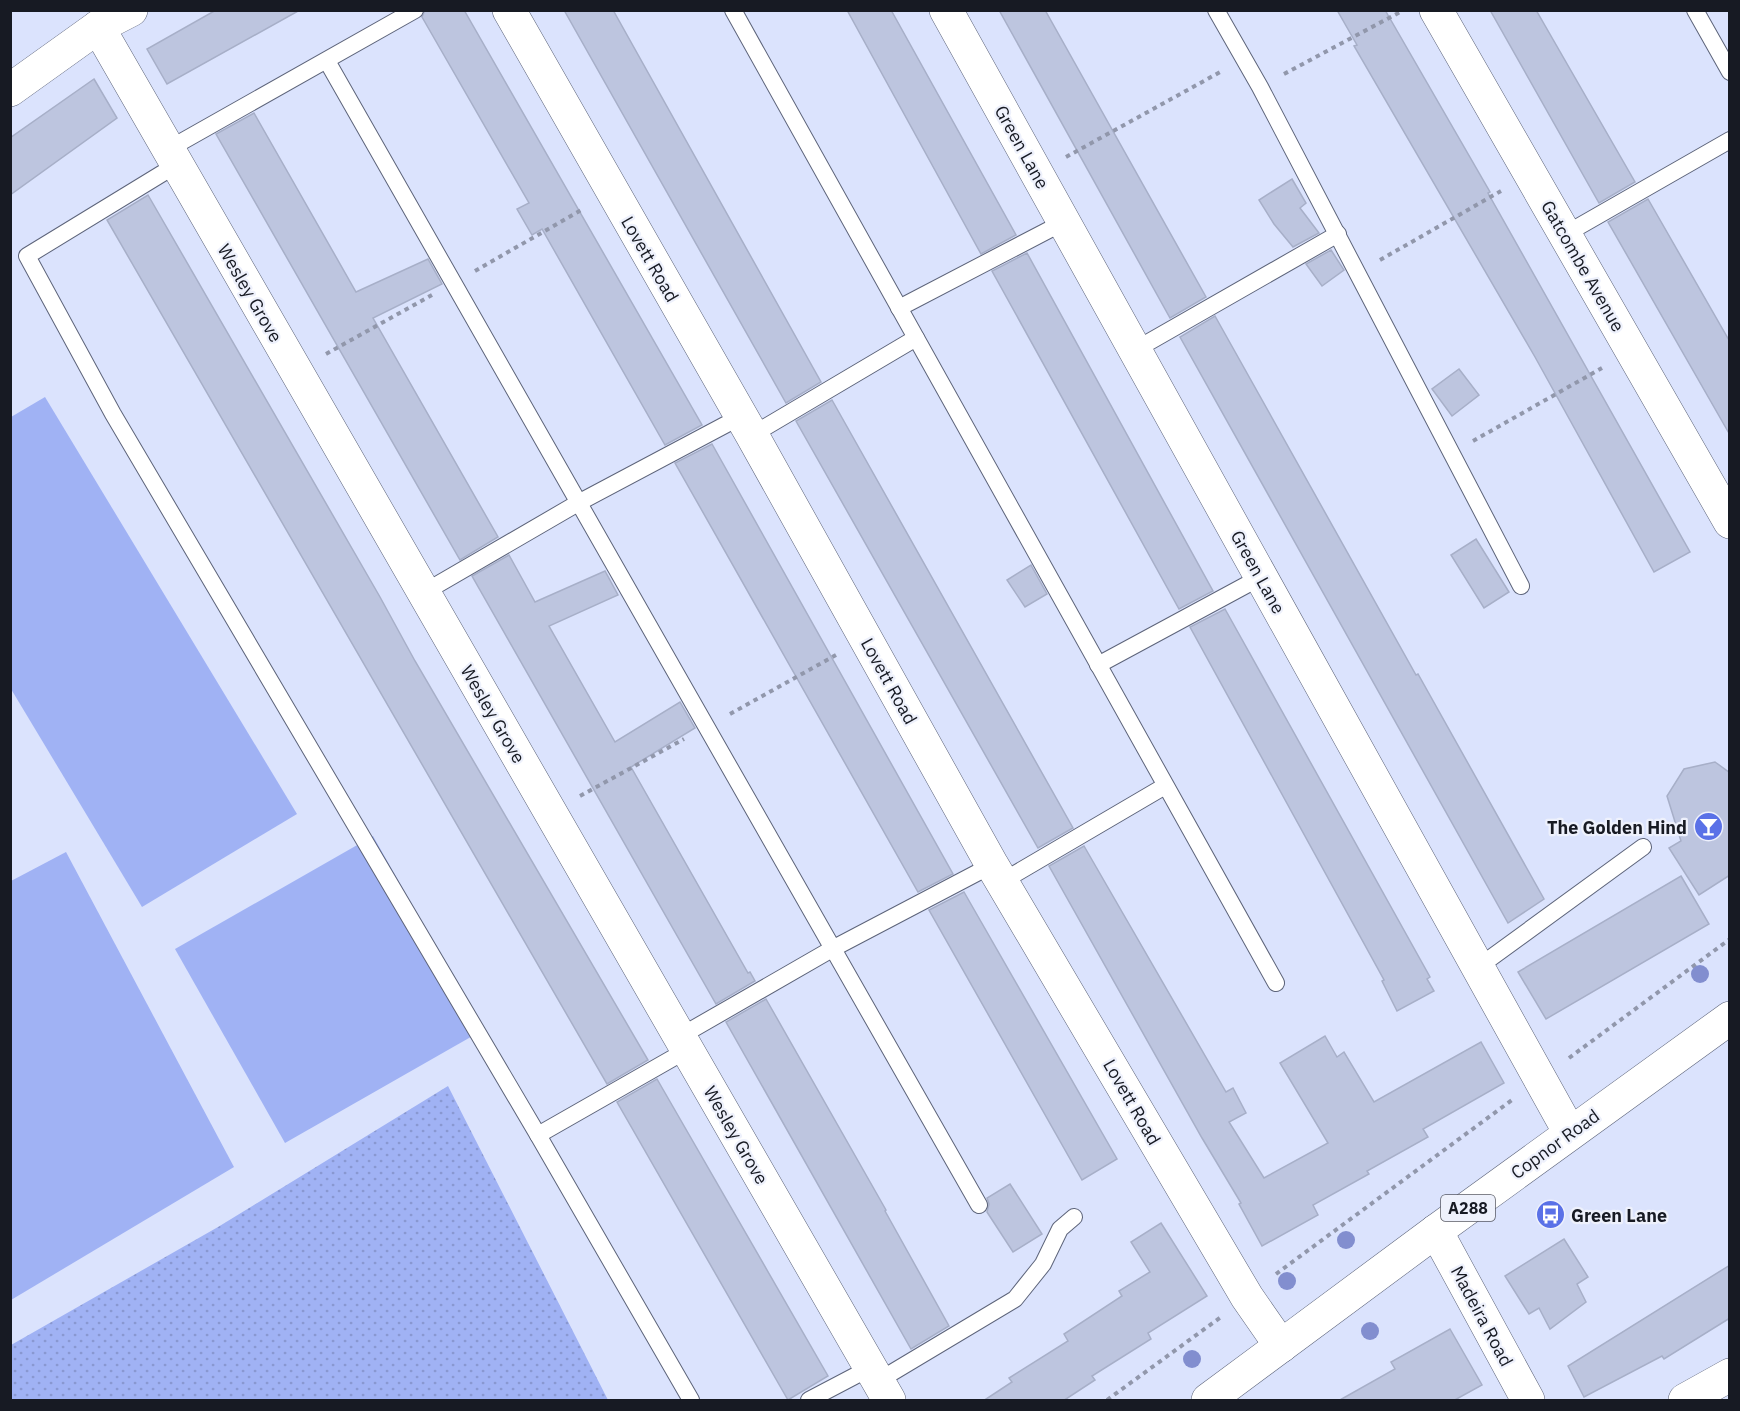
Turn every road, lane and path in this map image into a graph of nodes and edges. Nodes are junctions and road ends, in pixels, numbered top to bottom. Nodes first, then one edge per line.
1 (131, 10) edge
2 (415, 10) edge
3 (509, 10) edge
4 (733, 10) edge
5 (946, 10) edge
6 (1216, 10) edge
7 (1402, 10) edge
8 (1436, 10) edge
9 (1695, 10) edge
10 (98, 27) junction
11 (1244, 59) junction
12 (327, 61) junction
13 (1730, 72) edge
14 (1260, 87) junction
15 (10, 90) edge
16 (1730, 140) edge
17 (172, 158) junction
18 (1037, 173) junction
19 (1531, 175) junction
20 (1064, 222) junction
21 (1338, 234) junction
22 (1564, 234) junction
23 (1358, 272) junction
24 (899, 308) junction
25 (916, 338) junction
26 (1135, 350) junction
27 (1632, 351) junction
28 (746, 426) junction
29 (1452, 453) junction
30 (578, 503) junction
31 (1730, 522) edge
32 (1261, 578) junction
33 (1521, 586) dead end
34 (423, 593) junction
35 (866, 639) junction
36 (1098, 665) junction
37 (706, 727) junction
38 (1165, 786) junction
39 (550, 813) junction
40 (1643, 847) dead end
41 (998, 873) junction
42 (1730, 939) edge
43 (832, 949) junction
44 (1477, 968) junction
45 (1276, 984) dead end
46 (1730, 1018) edge
47 (683, 1043) junction
48 (1569, 1058) dead end
49 (1518, 1096) dead end
50 (1570, 1133) junction
51 (538, 1135) junction
52 (979, 1205) dead end
53 (1074, 1217) dead end
54 (1436, 1231) junction
55 (1276, 1274) dead end
56 (1229, 1311) dead end
57 (1281, 1346) junction
58 (1730, 1375) edge
59 (879, 1383) edge
60 (691, 1401) edge
61 (809, 1401) edge
62 (1107, 1401) edge
63 (1208, 1401) edge
64 (1528, 1401) edge
65 (1685, 1401) edge

1 - 10 street
2 - 12 lane
3 - 28 street, Lovett Road
4 - 24 lane
5 - 18 street, Green Lane
6 - 11 lane
7 - 14 path
8 - 19 street, Gatcombe Avenue
9 - 13 lane
10 - 15 street
10 - 17 street, Wesley Grove
11 - 14 lane
11 - 18 path
12 - 17 lane
12 - 30 lane
14 - 21 lane
16 - 22 lane
17 - 34 street, Wesley Grove
17 - 51 lane
18 - 20 street, Green Lane
19 - 22 street, Gatcombe Avenue
19 - 23 path
20 - 24 lane
20 - 26 street, Green Lane
21 - 23 lane
21 - 26 lane
22 - 27 street, Gatcombe Avenue
23 - 29 lane
24 - 25 lane
25 - 28 lane
25 - 36 lane
26 - 32 street, Green Lane
27 - 29 path
27 - 31 street, Gatcombe Avenue
28 - 30 lane
28 - 35 street, Lovett Road
29 - 33 lane
30 - 34 lane
30 - 37 lane
32 - 36 lane
32 - 44 street, Green Lane
34 - 39 street, Wesley Grove
35 - 37 path
35 - 41 street, Lovett Road
36 - 38 lane
37 - 39 path
37 - 43 lane
38 - 41 lane
38 - 45 lane
39 - 47 street, Wesley Grove
40 - 44 lane
41 - 43 lane
41 - 57 street, Lovett Road
42 - 48 path
43 - 47 lane
43 - 52 lane
44 - 50 street, Green Lane
46 - 50 street, Copnor Road / A288
47 - 51 lane
47 - 59 street, Wesley Grove
49 - 55 path
50 - 54 street, Copnor Road / A288
51 - 60 lane
53 - 59 lane
54 - 57 street, Copnor Road / A288
54 - 64 street, Madeira Road
56 - 62 path
57 - 63 street, Copnor Road / A288
58 - 65 street
59 - 61 lane

